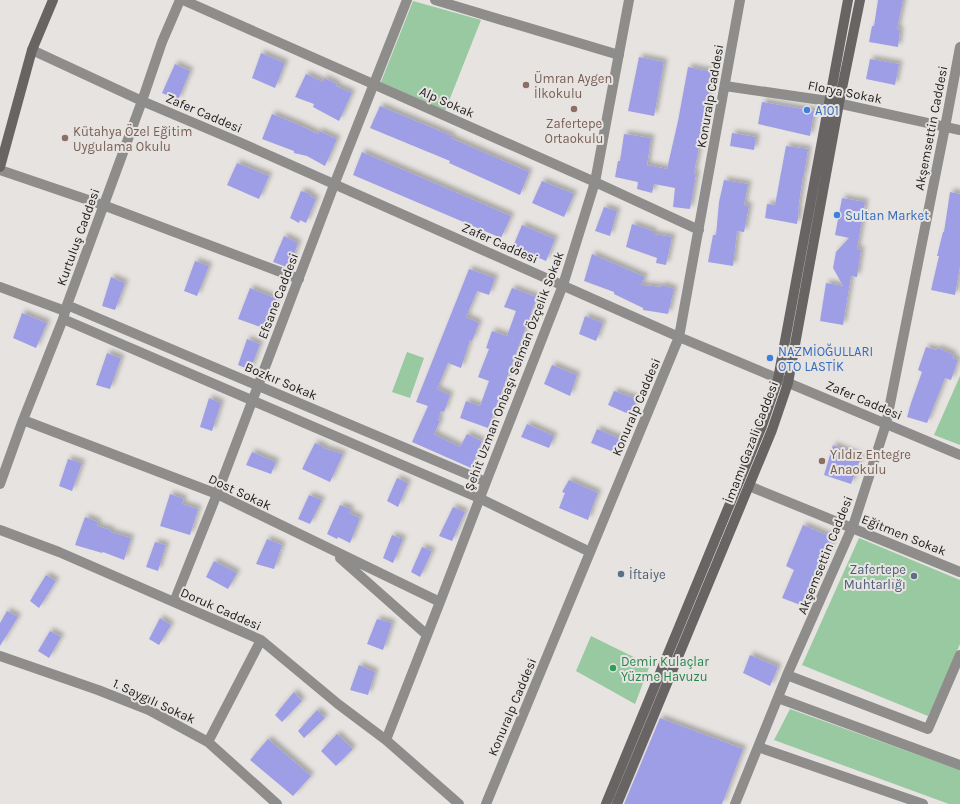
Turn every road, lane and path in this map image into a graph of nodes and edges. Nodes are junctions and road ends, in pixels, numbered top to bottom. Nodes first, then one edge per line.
1 (53, 0) edge
2 (182, 0) edge
3 (407, 0) edge
4 (435, 0) edge
5 (629, 0) edge
6 (740, 0) edge
7 (848, 0) edge
8 (860, 0) edge
9 (960, 47) edge
10 (32, 50) junction
11 (619, 55) junction
12 (374, 84) junction
13 (725, 86) junction
14 (142, 101) junction
15 (828, 101) junction
16 (839, 103) junction
17 (945, 127) junction
18 (960, 130) edge
19 (0, 167) edge
20 (0, 170) edge
21 (595, 182) junction
22 (334, 185) junction
23 (103, 205) junction
24 (699, 230) junction
25 (299, 279) junction
26 (563, 285) junction
27 (0, 287) edge
28 (65, 311) junction
29 (679, 337) junction
30 (778, 379) junction
31 (788, 383) junction
32 (258, 385) junction
33 (252, 400) junction
34 (23, 420) junction
35 (886, 424) junction
36 (960, 455) edge
37 (486, 482) junction
38 (0, 484) edge
39 (748, 486) junction
40 (217, 494) junction
41 (479, 498) junction
42 (852, 528) junction
43 (0, 530) edge
44 (329, 549) junction
45 (590, 552) junction
46 (960, 572) edge
47 (174, 602) junction
48 (440, 602) junction
49 (427, 634) junction
50 (261, 640) junction
51 (960, 655) edge
52 (0, 656) edge
53 (787, 676) junction
54 (778, 698) junction
55 (386, 740) junction
56 (208, 742) junction
57 (758, 748) junction
58 (960, 765) edge
59 (277, 804) edge
60 (459, 804) edge
61 (486, 804) edge
62 (606, 804) edge
63 (617, 804) edge
64 (735, 804) edge
65 (922, 804) edge

1 - 10 main road
2 - 12 street, Alp Sokak
2 - 14 street, Kurtuluş Caddesi
3 - 12 street, Efsane Caddesi
4 - 11 street
5 - 11 street, Şehit Uzman Onbaşı Selman Özçelik Sokak
6 - 13 street, Konuralp Caddesi
7 - 15 main road, İmamı Gazali Caddesi
8 - 16 main road, İmamı Gazali Caddesi
9 - 17 street, Akşemsettin Caddesi
10 - 14 street, Zafer Caddesi
10 - 19 main road
11 - 21 street, Şehit Uzman Onbaşı Selman Özçelik Sokak
12 - 21 street, Alp Sokak
12 - 22 street, Efsane Caddesi
13 - 15 street, Florya Sokak
13 - 24 street, Konuralp Caddesi
14 - 22 street, Zafer Caddesi
14 - 23 street, Kurtuluş Caddesi
15 - 16 street, Florya Sokak
15 - 30 main road, İmamı Gazali Caddesi
16 - 17 street, Florya Sokak
16 - 31 main road, İmamı Gazali Caddesi
17 - 18 street, Florya Sokak
17 - 35 street, Akşemsettin Caddesi
20 - 23 street
21 - 24 street, Alp Sokak
21 - 26 street, Şehit Uzman Onbaşı Selman Özçelik Sokak
22 - 25 street, Efsane Caddesi
22 - 26 street, Zafer Caddesi
23 - 25 street
23 - 28 street, Kurtuluş Caddesi
24 - 29 street, Konuralp Caddesi
25 - 32 street, Efsane Caddesi
26 - 29 street, Zafer Caddesi
26 - 37 street, Şehit Uzman Onbaşı Selman Özçelik Sokak
27 - 28 street
28 - 32 street, Bozkır Sokak
28 - 33 street
28 - 34 street, Kurtuluş Caddesi
29 - 30 street, Zafer Caddesi
29 - 45 street, Konuralp Caddesi
30 - 31 street, Zafer Caddesi
30 - 62 main road, İmamı Gazali Caddesi
31 - 35 street, Zafer Caddesi
31 - 39 main road, İmamı Gazali Caddesi
32 - 33 street, Efsane Caddesi
32 - 37 street, Bozkır Sokak
33 - 40 street, Efsane Caddesi
33 - 41 street
34 - 38 street, Kurtuluş Caddesi
34 - 40 street, Dost Sokak
35 - 36 street, Zafer Caddesi
35 - 42 street, Akşemsettin Caddesi
37 - 41 street, Şehit Uzman Onbaşı Selman Özçelik Sokak
39 - 42 street, Eğitmen Sokak
39 - 63 main road, İmamı Gazali Caddesi
40 - 44 street, Dost Sokak
40 - 47 street, Efsane Caddesi
41 - 45 street
41 - 48 street, Şehit Uzman Onbaşı Selman Özçelik Sokak
42 - 46 street, Eğitmen Sokak
42 - 53 street, Akşemsettin Caddesi
43 - 47 street, Doruk Caddesi
44 - 48 street, Dost Sokak
44 - 49 street
45 - 61 street, Konuralp Caddesi
47 - 50 street, Doruk Caddesi
48 - 49 street, Şehit Uzman Onbaşı Selman Özçelik Sokak
49 - 55 street, Şehit Uzman Onbaşı Selman Özçelik Sokak
50 - 55 street, Doruk Caddesi
50 - 56 street
51 - 53 street
52 - 56 street, 1. Saygılı Sokak
53 - 54 street, Akşemsettin Caddesi
54 - 57 street, Akşemsettin Caddesi
54 - 58 street
55 - 60 street, Doruk Caddesi
56 - 59 street, 1. Saygılı Sokak
57 - 64 street, Akşemsettin Caddesi
57 - 65 street

